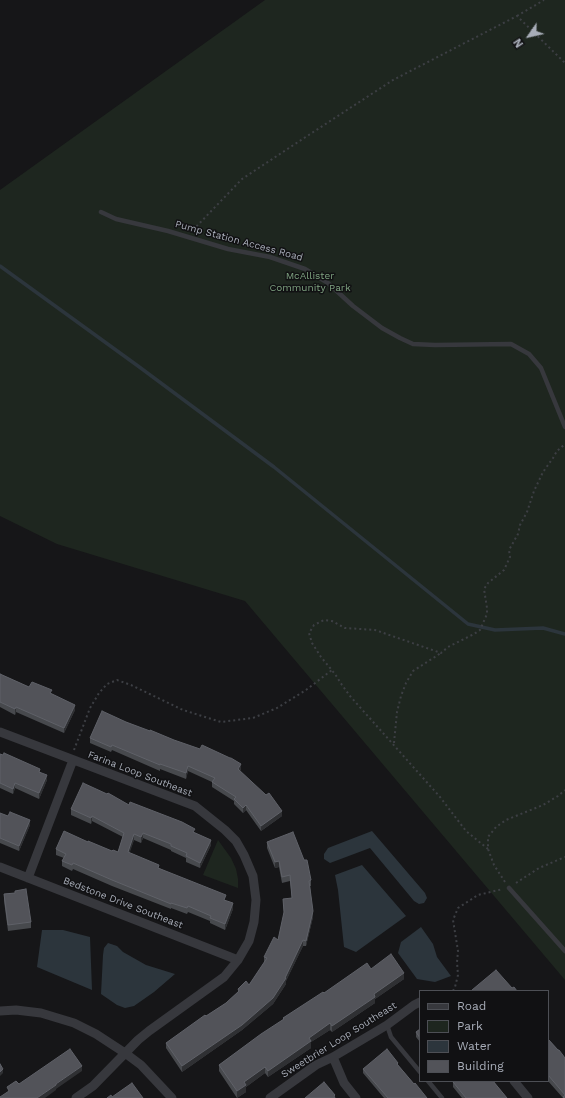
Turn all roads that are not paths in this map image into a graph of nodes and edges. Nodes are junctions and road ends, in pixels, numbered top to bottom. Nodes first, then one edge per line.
1 (101, 212) dead end
2 (565, 427) edge
3 (0, 732) edge
4 (74, 760) junction
5 (0, 867) edge
6 (28, 878) junction
7 (510, 888) road end
8 (565, 951) edge
9 (238, 960) junction
10 (419, 1002) edge
11 (0, 1011) edge
12 (387, 1025) junction
13 (126, 1053) junction
14 (333, 1057) junction
15 (419, 1071) edge
16 (429, 1082) edge
17 (515, 1082) edge
18 (76, 1098) edge
19 (172, 1098) edge
20 (271, 1098) edge
21 (356, 1098) edge
22 (442, 1098) edge
23 (528, 1098) edge

1 - 2 lane, Pump Station Access Road
3 - 4 street, Farina Loop Southeast
4 - 6 street
4 - 9 street, Farina Loop Southeast
5 - 6 street, Bedstone Drive Southeast
6 - 9 street, Bedstone Drive Southeast
7 - 8 lane
9 - 13 street, Farina Loop Southeast
10 - 12 street, Sweetbrier Loop Southeast
11 - 13 street
12 - 14 street, Sweetbrier Loop Southeast
12 - 15 lane
13 - 18 street, Farina Loop Southeast
13 - 19 street
14 - 20 street, Sweetbrier Loop Southeast
14 - 21 street
16 - 22 lane
17 - 23 street

